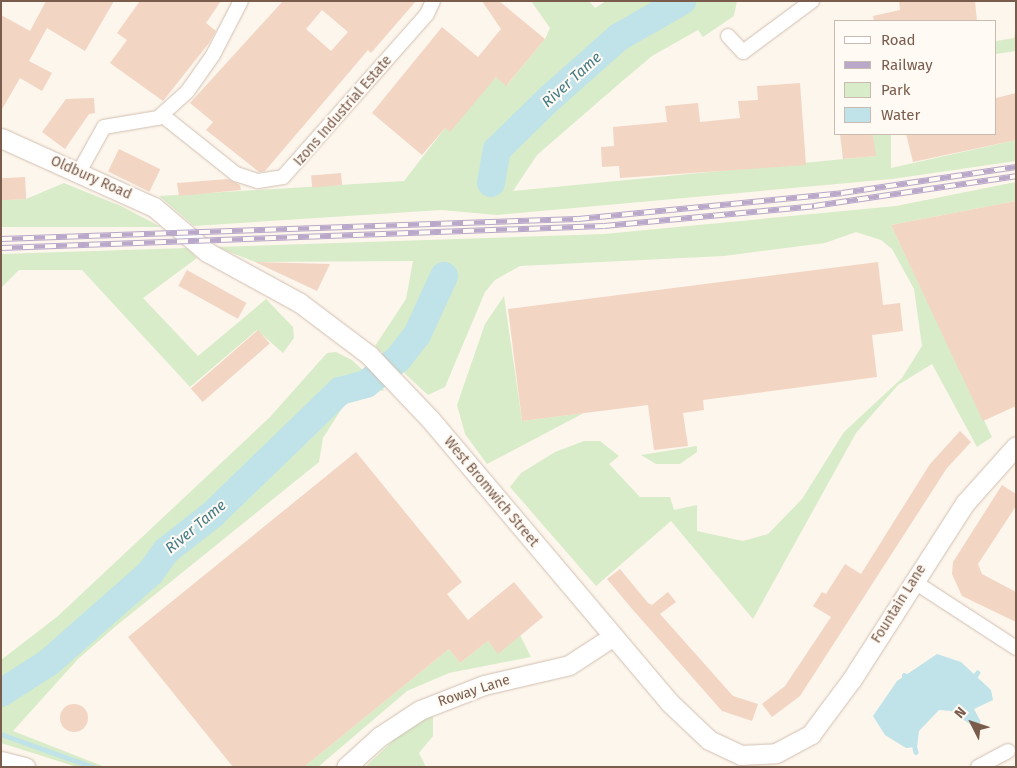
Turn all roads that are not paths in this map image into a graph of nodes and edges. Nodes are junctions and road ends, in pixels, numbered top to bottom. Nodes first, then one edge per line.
1 (241, 1) edge
2 (432, 1) edge
3 (812, 1) edge
4 (728, 36) dead end
5 (162, 115) junction
6 (1, 138) edge
7 (79, 172) junction
8 (176, 226) joint
9 (1016, 446) edge
10 (913, 581) junction
11 (612, 637) junction
12 (1016, 648) edge
13 (1008, 751) dead end
14 (779, 760) edge
15 (1, 761) edge
16 (25, 767) edge
17 (346, 767) edge
18 (978, 767) edge

1 - 5 street
2 - 5 street, Izons Industrial Estate
3 - 4 street
5 - 7 street
6 - 7 main road, Oldbury Road
7 - 8 main road, Oldbury Road
8 - 11 main road, West Bromwich Street
9 - 10 main road, Fountain Lane
10 - 12 street
10 - 14 main road, Fountain Lane
11 - 14 main road, West Bromwich Street
11 - 17 main road, Roway Lane
13 - 18 street
15 - 16 main road

